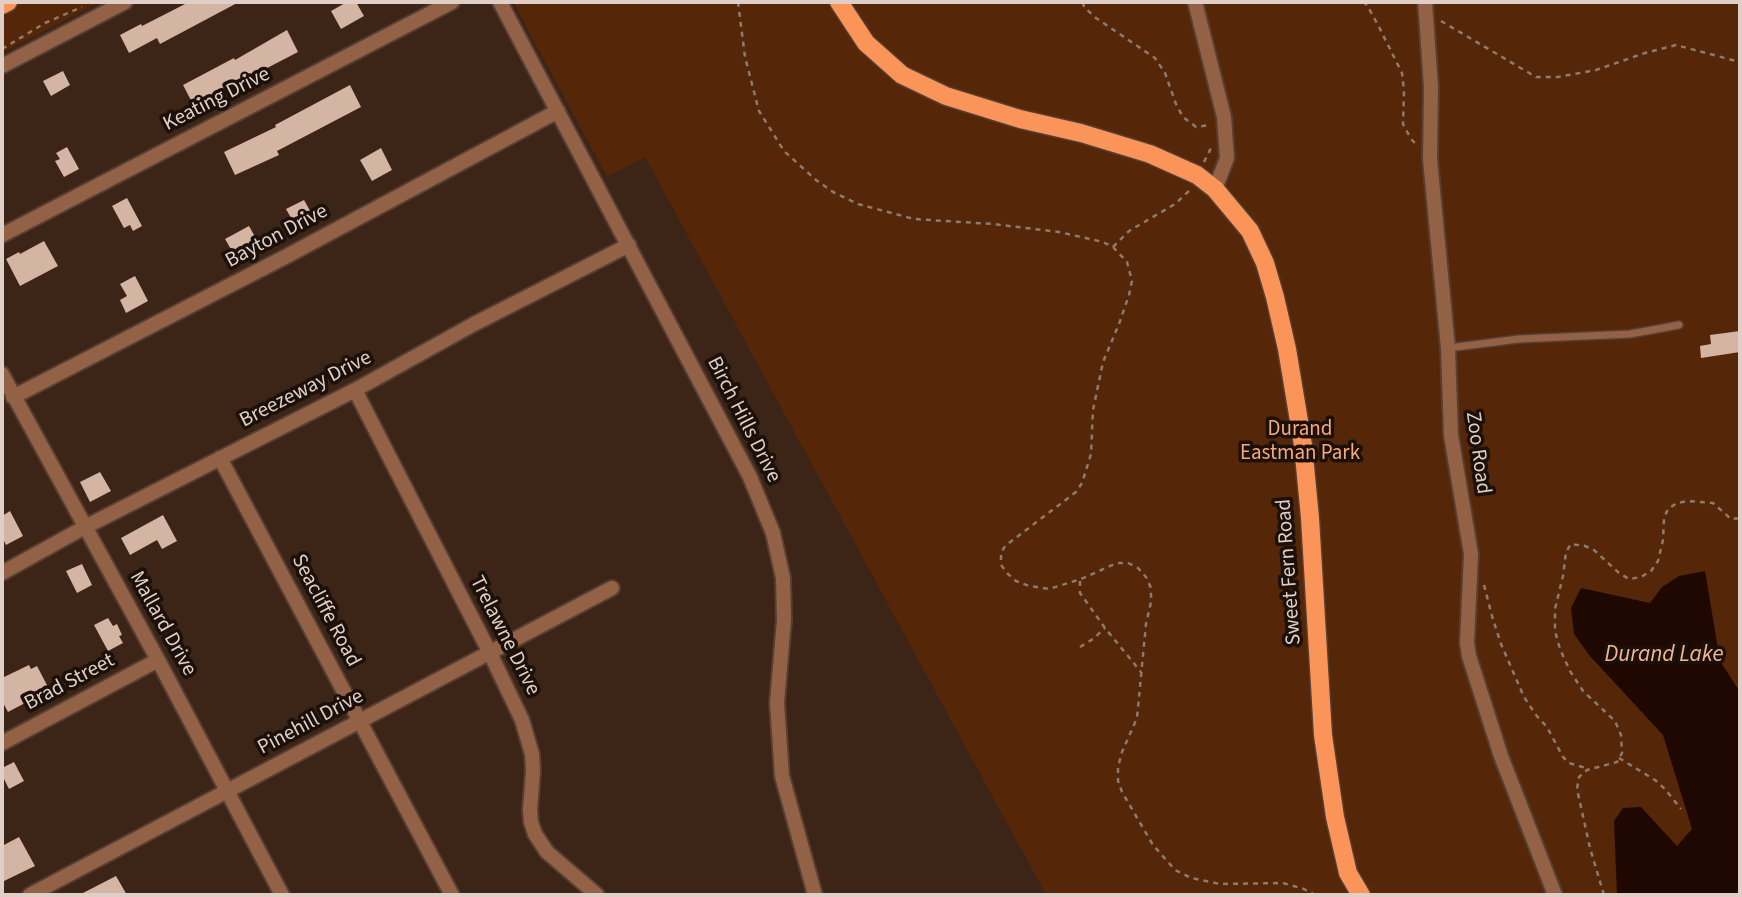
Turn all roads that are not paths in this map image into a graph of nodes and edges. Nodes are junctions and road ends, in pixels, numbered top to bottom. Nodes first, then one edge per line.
1 (8, 2) edge
2 (125, 2) edge
3 (452, 2) edge
4 (500, 2) edge
5 (839, 2) edge
6 (1195, 2) edge
7 (2, 5) edge
8 (1425, 6) edge
9 (2, 66) edge
10 (558, 111) junction
11 (1215, 189) junction
12 (2, 235) edge
13 (629, 245) junction
14 (1679, 325) dead end
15 (1448, 348) junction
16 (2, 374) edge
17 (355, 390) junction
18 (13, 397) junction
19 (220, 458) junction
20 (85, 527) junction
21 (2, 573) edge
22 (612, 588) dead end
23 (490, 653) junction
24 (158, 660) junction
25 (359, 721) junction
26 (2, 743) edge
27 (228, 791) junction
28 (30, 895) edge
29 (282, 895) edge
30 (452, 895) edge
31 (597, 895) edge
32 (815, 895) edge
33 (1361, 895) edge
34 (1555, 895) edge

1 - 7 main road
2 - 9 street
3 - 12 street, Keating Drive
4 - 10 street, Birch Hills Drive
5 - 11 main road, Sweet Fern Road
6 - 11 street
8 - 15 street, Zoo Road
10 - 13 street, Birch Hills Drive
10 - 18 street, Bayton Drive
11 - 33 main road, Sweet Fern Road
13 - 17 street, Breezeway Drive
13 - 32 street, Birch Hills Drive
14 - 15 lane
15 - 34 street, Zoo Road
16 - 18 street, Mallard Drive
17 - 19 street, Breezeway Drive
17 - 23 street, Trelawne Drive
18 - 20 street, Mallard Drive
19 - 20 street, Breezeway Drive
19 - 25 street, Seacliffe Road
20 - 21 street, Breezeway Drive
20 - 24 street, Mallard Drive
22 - 23 street, Pinehill Drive
23 - 25 street, Pinehill Drive
23 - 31 street, Trelawne Drive
24 - 26 street, Brad Street
24 - 27 street, Mallard Drive
25 - 27 street, Pinehill Drive
25 - 30 street, Seacliffe Road
27 - 28 street, Pinehill Drive
27 - 29 street, Mallard Drive

